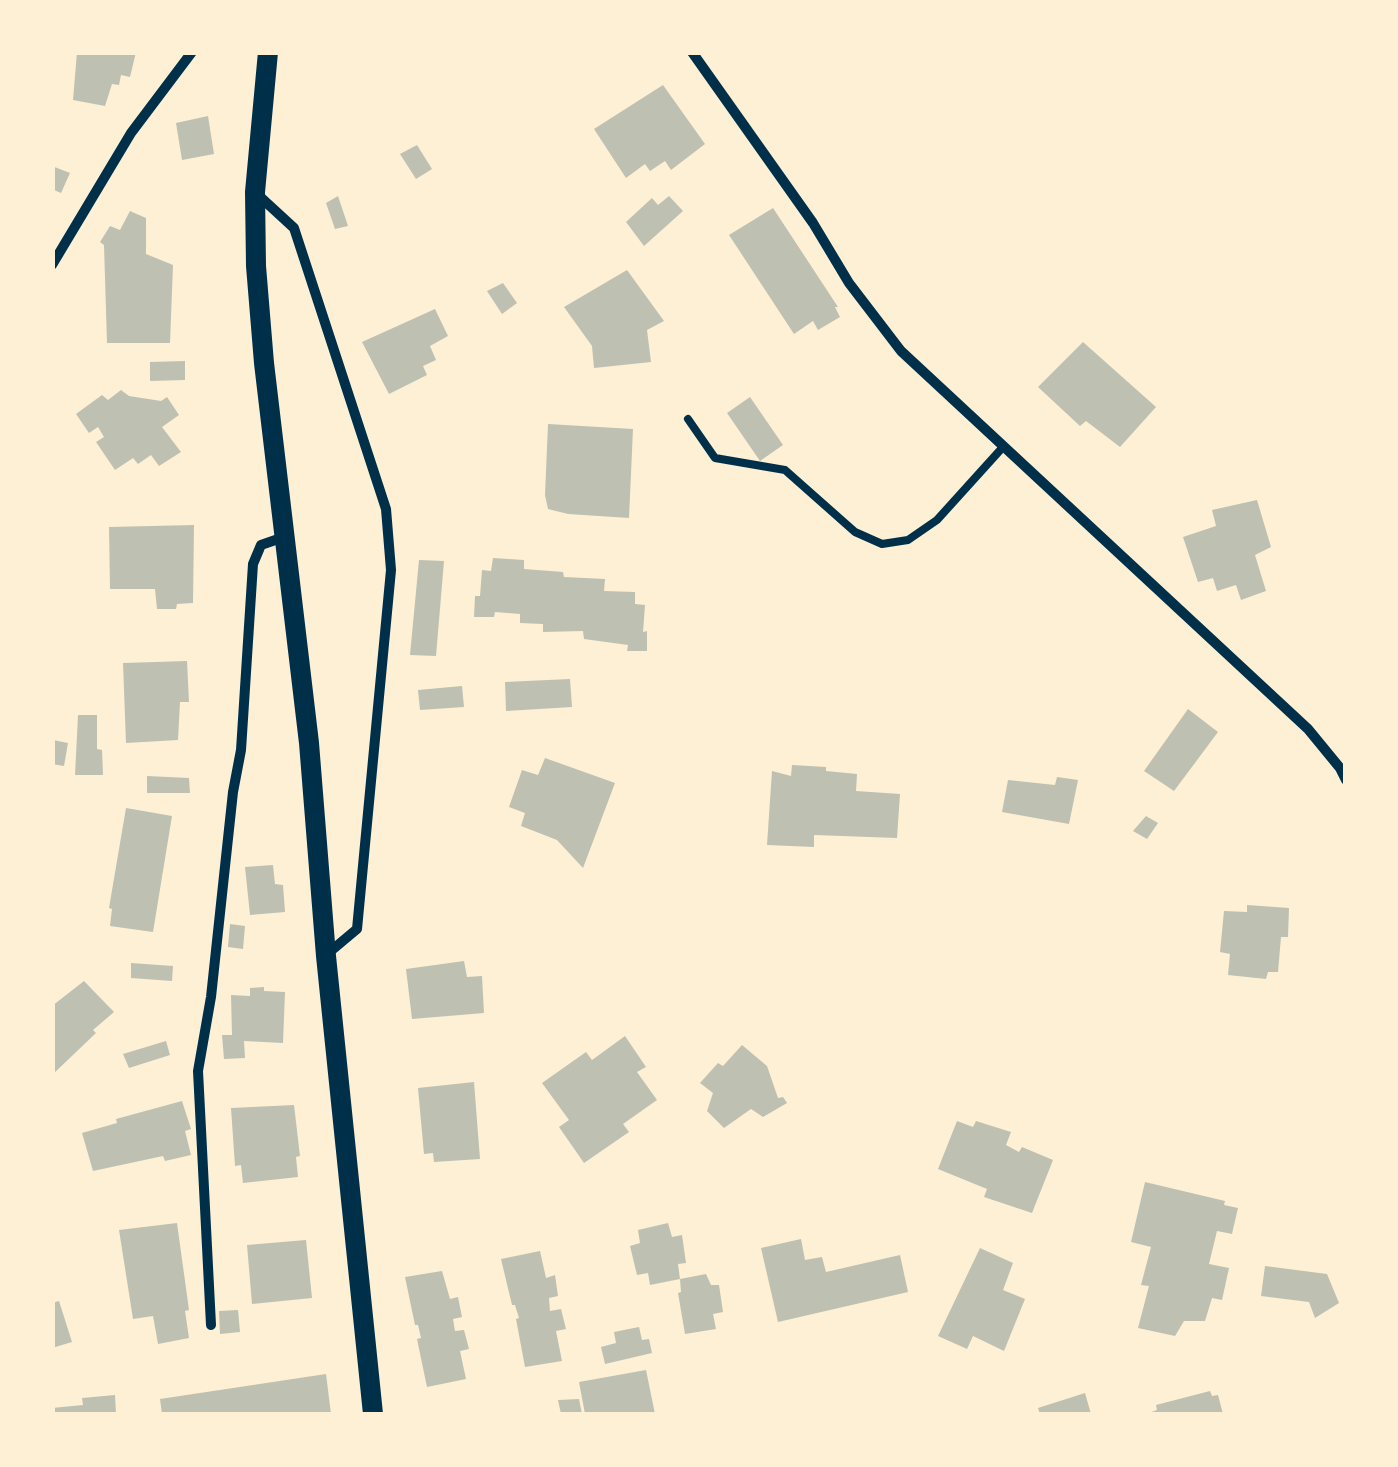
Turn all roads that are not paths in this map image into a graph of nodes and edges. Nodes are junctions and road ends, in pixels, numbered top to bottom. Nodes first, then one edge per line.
1 (192, 52) edge
2 (268, 52) edge
3 (692, 52) edge
4 (256, 192) junction
5 (52, 265) edge
6 (688, 419) dead end
7 (1003, 447) junction
8 (284, 537) junction
9 (1346, 780) edge
10 (326, 956) junction
11 (211, 1325) dead end
12 (374, 1414) edge

1 - 5 street
2 - 4 main road
3 - 7 street
4 - 8 main road
4 - 10 street
6 - 7 lane
7 - 9 street
8 - 10 main road
8 - 11 street
10 - 12 main road

